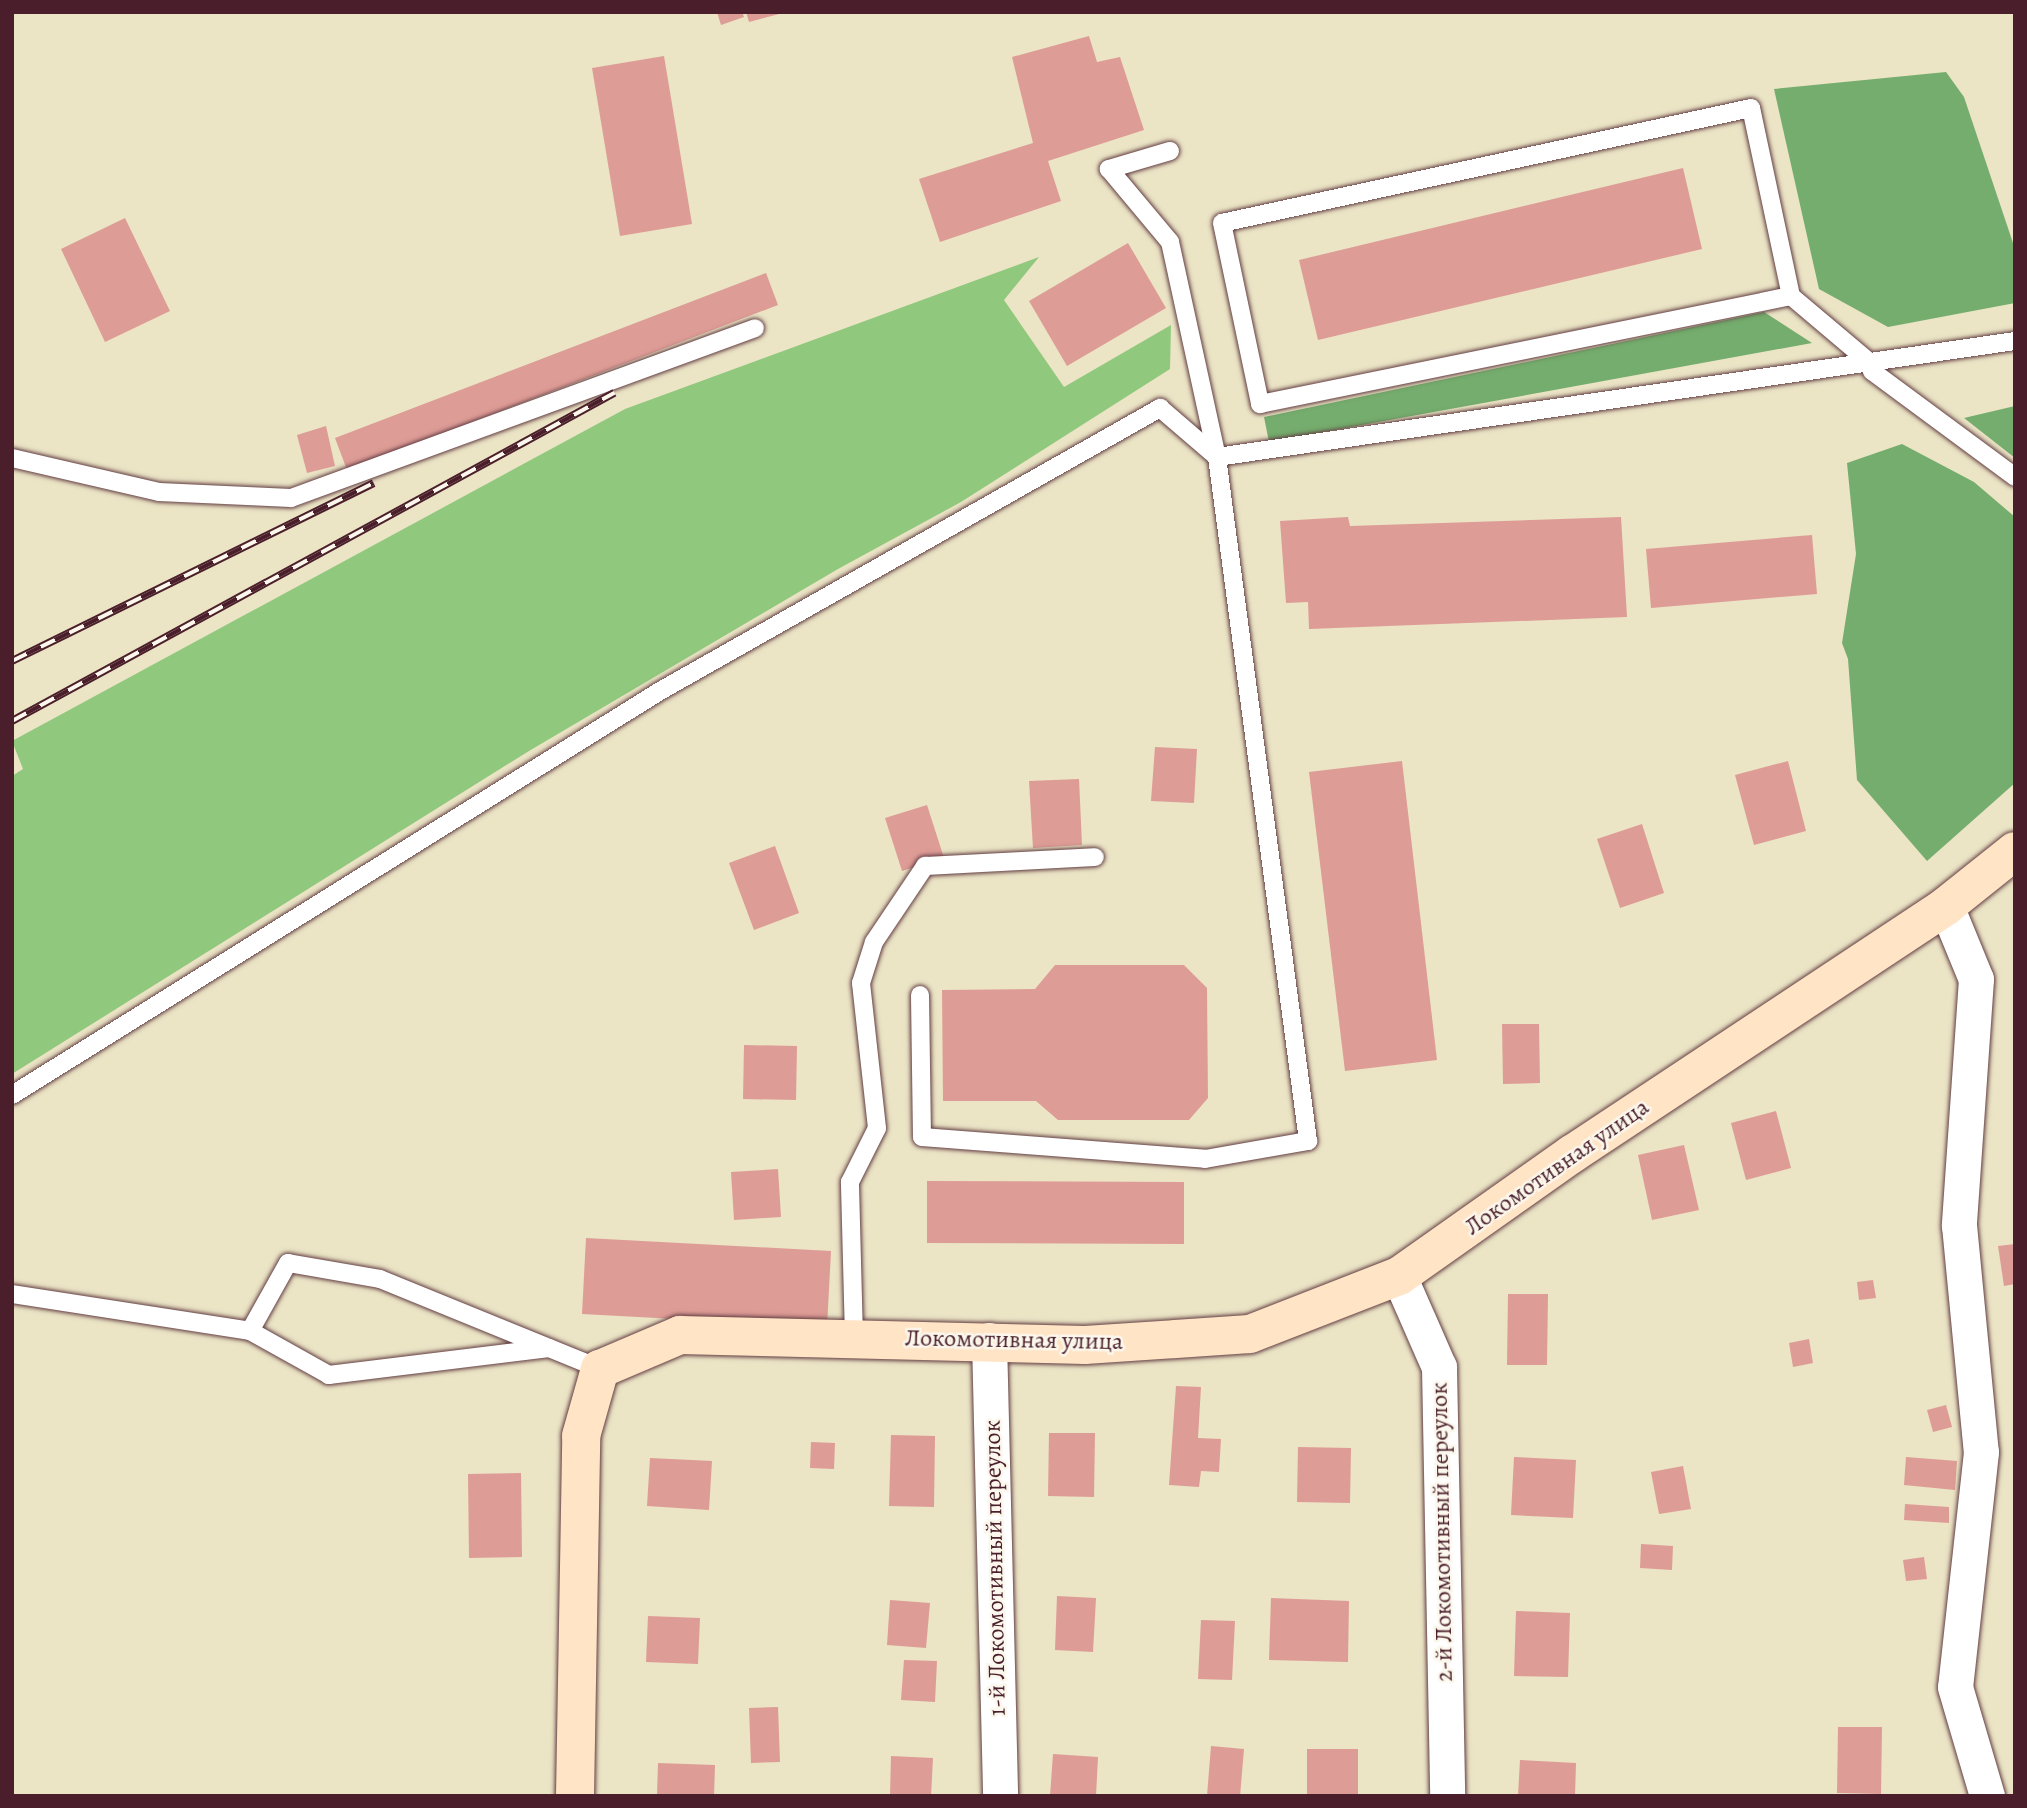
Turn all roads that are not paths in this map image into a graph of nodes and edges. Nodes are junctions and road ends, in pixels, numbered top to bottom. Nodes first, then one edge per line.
1 (1170, 151) dead end
2 (1791, 296) junction
3 (755, 328) dead end
4 (2015, 341) edge
5 (1868, 361) junction
6 (1217, 457) junction
7 (12, 458) edge
8 (2015, 477) edge
9 (2015, 851) edge
10 (1095, 858) dead end
11 (1946, 906) junction
12 (920, 995) dead end
13 (12, 1095) edge
14 (1399, 1276) junction
15 (12, 1294) edge
16 (250, 1331) junction
17 (854, 1338) junction
18 (989, 1340) junction
19 (549, 1348) junction
20 (600, 1369) junction
21 (575, 1796) edge
22 (1000, 1796) edge
23 (1447, 1796) edge
24 (1987, 1796) edge

1 - 6 lane
2 - 2 lane
2 - 5 lane
3 - 7 lane
4 - 5 lane
5 - 6 lane
5 - 8 lane
6 - 12 lane
6 - 13 lane
9 - 11 street, Локомотивная улица
10 - 17 lane
11 - 14 street, Локомотивная улица
11 - 24 street
14 - 18 street, Локомотивная улица
14 - 23 street, 2-й Локомотивный переулок
15 - 16 lane
16 - 19 lane
16 - 19 lane
17 - 18 street, Локомотивная улица
17 - 20 street, Локомотивная улица
18 - 22 street, 1-й Локомотивный переулок
19 - 20 lane
20 - 21 street

